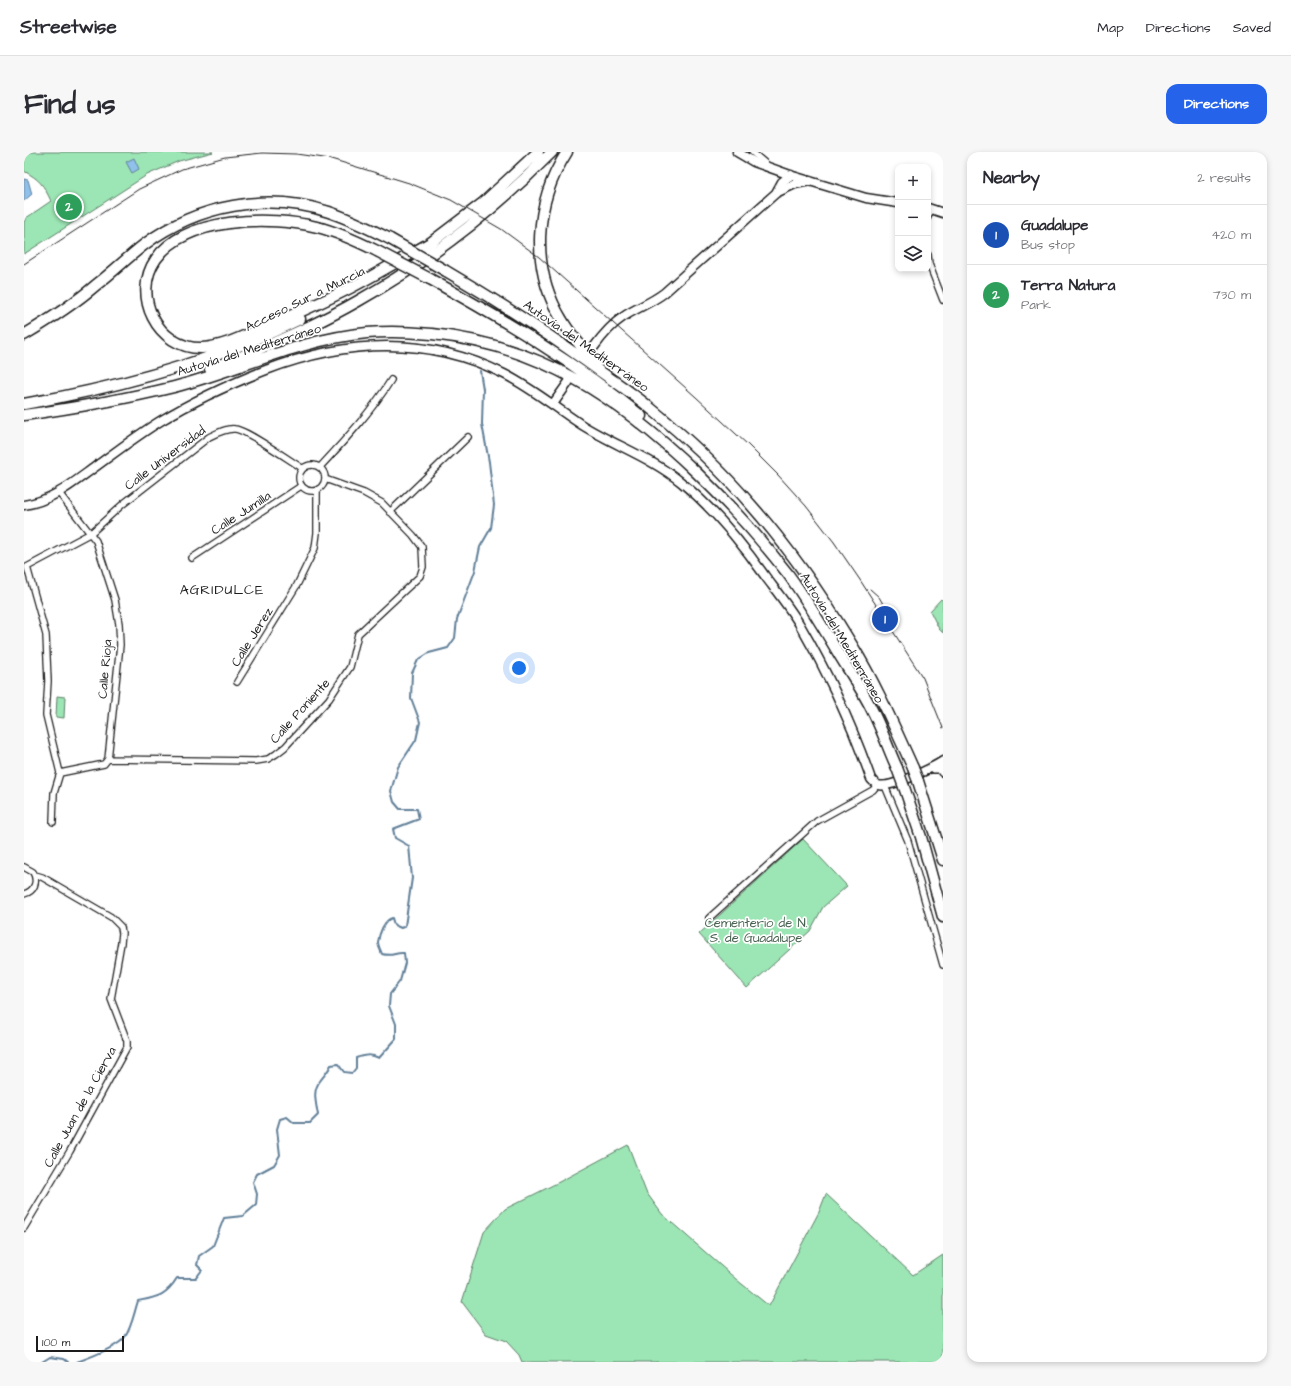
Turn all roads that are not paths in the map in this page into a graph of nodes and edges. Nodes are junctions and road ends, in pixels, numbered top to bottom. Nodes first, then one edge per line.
1 (538, 152) edge
2 (552, 152) edge
3 (567, 152) edge
4 (737, 152) edge
5 (752, 152) edge
6 (771, 169) junction
7 (791, 175) junction
8 (810, 181) junction
9 (790, 186) junction
10 (778, 190) junction
11 (895, 203) edge
12 (931, 211) edge
13 (943, 213) edge
14 (430, 243) junction
15 (931, 269) edge
16 (942, 296) edge
17 (24, 335) edge
18 (594, 347) dead end
19 (612, 379) junction
20 (391, 380) dead end
21 (568, 383) dead end
22 (130, 396) junction
23 (24, 404) edge
24 (553, 404) junction
25 (24, 415) edge
26 (468, 437) dead end
27 (302, 468) junction
28 (320, 468) junction
29 (325, 479) junction
30 (301, 486) junction
31 (317, 490) junction
32 (59, 493) junction
33 (24, 505) edge
34 (390, 512) junction
35 (90, 533) junction
36 (192, 558) dead end
37 (788, 575) junction
38 (237, 682) dead end
39 (108, 759) junction
40 (943, 761) edge
41 (933, 768) junction
42 (943, 772) edge
43 (60, 774) junction
44 (881, 785) junction
45 (53, 822) dead end
46 (943, 860) edge
47 (24, 867) edge
48 (35, 875) junction
49 (24, 894) edge
50 (943, 917) edge
51 (708, 918) dead end
52 (943, 965) edge
53 (24, 1228) edge

1 - 14 highway, Acceso Sur a Murcia
2 - 22 highway, Acceso Sur a Murcia
3 - 19 highway
4 - 6 street
5 - 6 street
6 - 7 street
6 - 10 street
7 - 8 street
7 - 9 street
7 - 10 street
8 - 9 street
8 - 11 street
9 - 10 street
10 - 18 street
12 - 13 street
14 - 23 highway, Acceso Sur a Murcia
14 - 37 highway, bridge
15 - 16 street
17 - 19 highway, Autovía del Mediterráneo, bridge
19 - 46 highway, Autovía del Mediterráneo, bridge
20 - 28 street
21 - 24 street
22 - 25 highway, Autovía del Mediterráneo
22 - 37 highway, Autovía del Mediterráneo
24 - 32 street
24 - 44 street
26 - 34 street
27 - 28 street
27 - 30 street
27 - 35 street, Calle Universidad
28 - 29 street
29 - 31 street
29 - 34 street, Calle Poniente
30 - 31 street
30 - 36 street, Calle Jumilla
31 - 38 street, Calle Jerez
32 - 33 street
32 - 35 street, Calle Rioja
34 - 39 street, Calle Poniente
35 - 39 street, Calle Rioja
35 - 43 street, Calle Universidad
37 - 50 highway, Autovía del Mediterráneo, bridge
39 - 43 street
40 - 41 street
41 - 42 main road
41 - 44 street
43 - 45 street
44 - 51 street
44 - 52 street
47 - 48 street
48 - 49 street
48 - 53 street, Calle Juan de la Cierva

